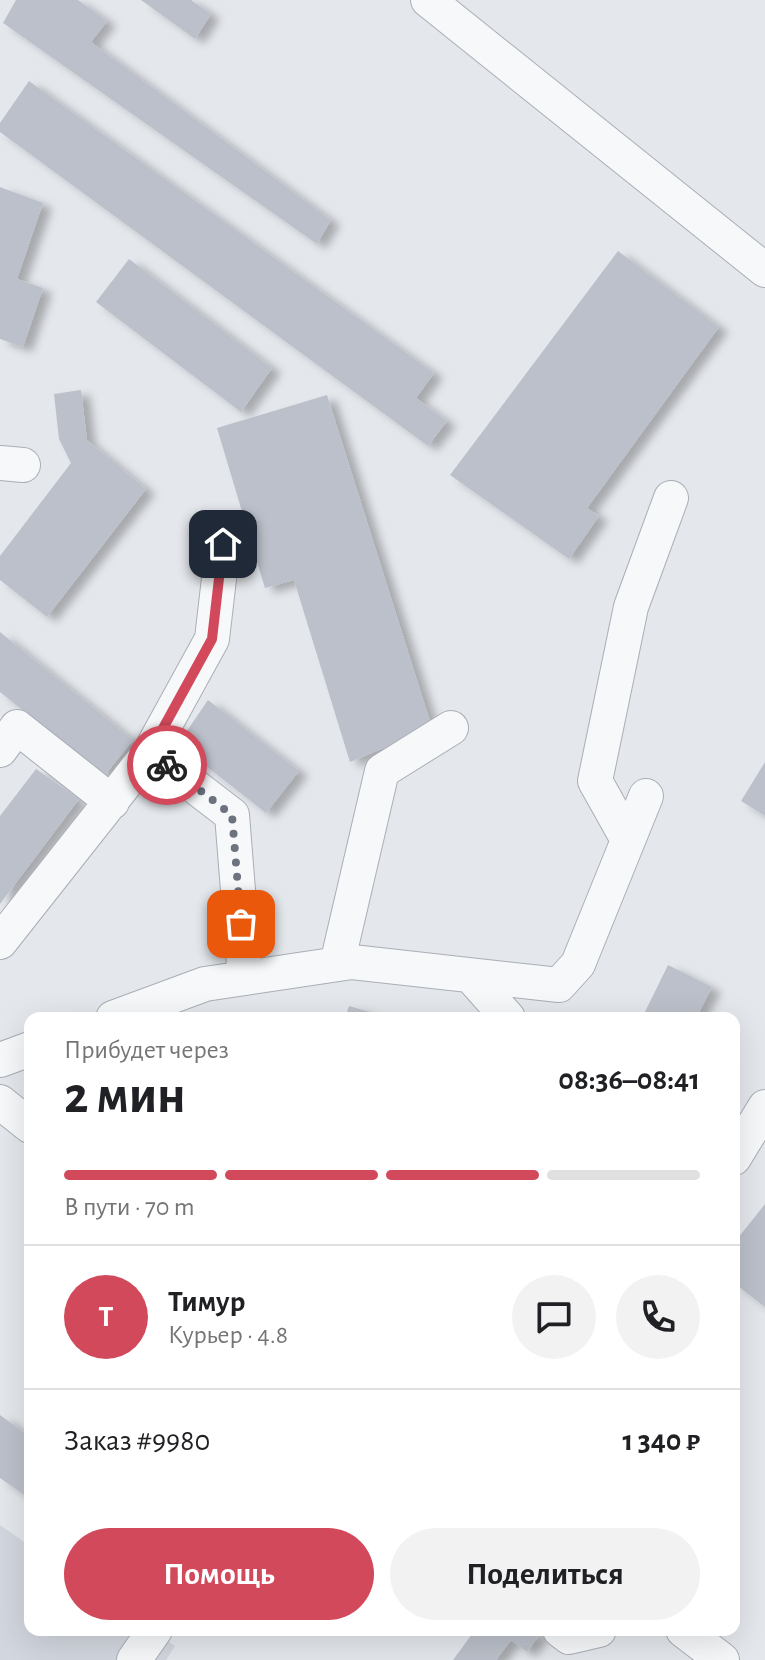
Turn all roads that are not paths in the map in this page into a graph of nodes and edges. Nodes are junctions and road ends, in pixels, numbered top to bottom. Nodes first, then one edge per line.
1 (428, 0) edge
2 (765, 270) edge
3 (671, 498) dead end
4 (223, 544) dead end
5 (451, 728) dead end
6 (0, 750) edge
7 (150, 752) junction
8 (646, 796) dead end
9 (112, 802) junction
10 (628, 840) junction
11 (0, 942) edge
12 (337, 964) junction
13 (471, 976) junction
14 (245, 978) junction
15 (129, 1012) edge
16 (503, 1012) edge
17 (24, 1051) edge
18 (0, 1060) edge
19 (0, 1102) edge
20 (765, 1107) edge
21 (24, 1121) edge
22 (740, 1148) edge
23 (151, 1636) edge
24 (691, 1636) edge
25 (134, 1660) edge
26 (722, 1660) edge

1 - 2 street
3 - 10 street
4 - 7 street
5 - 12 street
6 - 9 street
7 - 9 street
7 - 14 street
8 - 10 street
9 - 11 street
10 - 13 street
12 - 13 street
12 - 14 street
13 - 16 street
14 - 15 street
17 - 18 street
19 - 21 street
20 - 22 street
23 - 25 street
24 - 26 street

